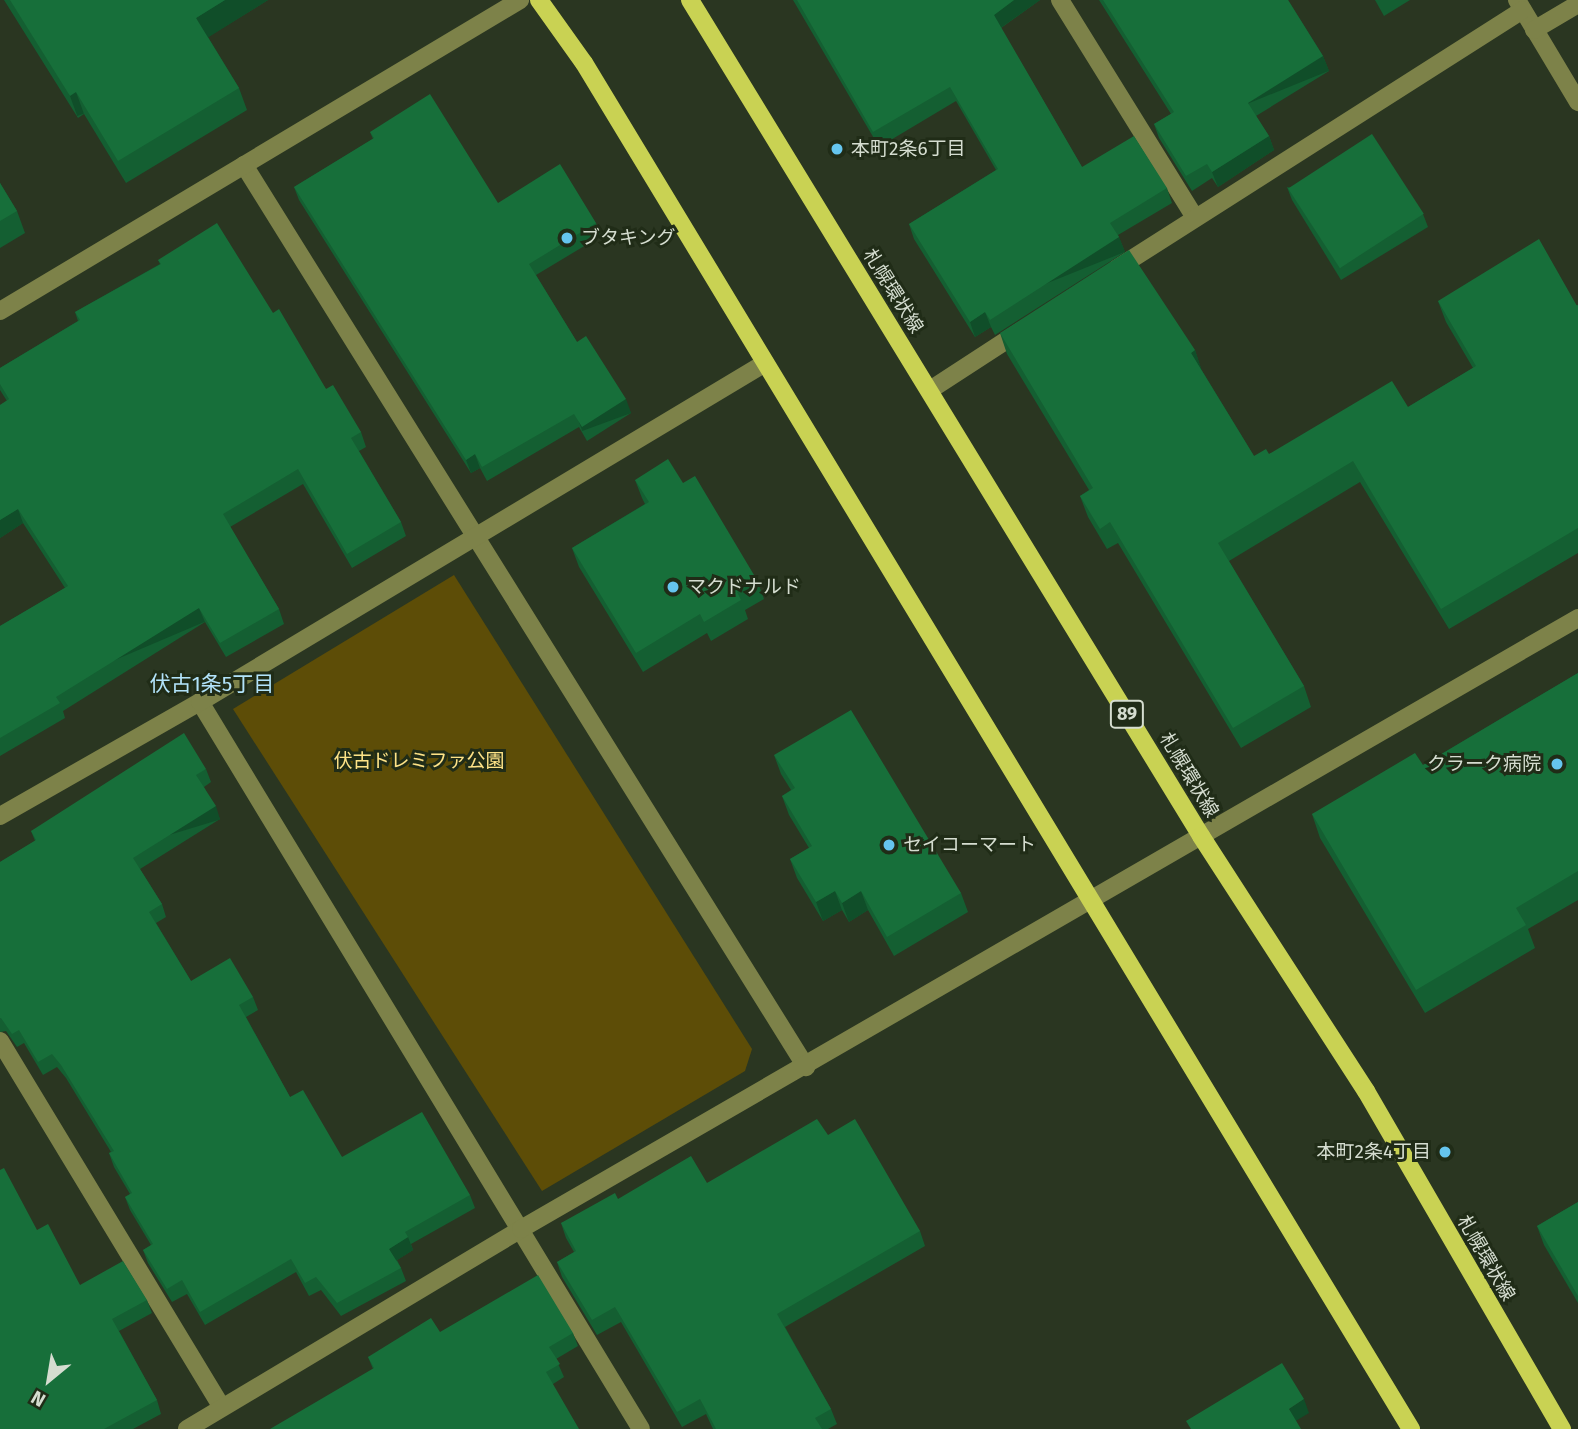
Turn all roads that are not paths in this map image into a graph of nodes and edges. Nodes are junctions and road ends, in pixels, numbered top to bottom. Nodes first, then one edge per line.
1 (520, 0) edge
2 (539, 0) edge
3 (690, 0) edge
4 (1060, 0) edge
5 (1578, 4) edge
6 (1520, 5) edge
7 (1534, 30) junction
8 (1578, 102) edge
9 (244, 165) junction
10 (1195, 218) junction
11 (1103, 277) edge
12 (0, 311) edge
13 (1034, 322) edge
14 (765, 363) junction
15 (930, 390) junction
16 (474, 538) junction
17 (1578, 618) edge
18 (200, 702) junction
19 (0, 816) edge
20 (1201, 836) junction
21 (1088, 901) junction
22 (0, 1041) edge
23 (806, 1067) junction
24 (521, 1229) junction
25 (222, 1407) junction
26 (192, 1428) edge
27 (641, 1429) edge
28 (1411, 1429) edge
29 (1562, 1429) edge

1 - 9 street
2 - 14 main road
3 - 15 main road, 札幌環状線 / 89
4 - 10 street
5 - 7 street
6 - 7 street
6 - 10 street
7 - 8 street
9 - 12 street
9 - 16 street
10 - 11 street
13 - 15 street
14 - 16 street
14 - 21 main road
15 - 20 main road, 札幌環状線 / 89
16 - 18 street
16 - 23 street
17 - 20 street
18 - 19 street
18 - 24 street
20 - 21 street
20 - 29 main road, 札幌環状線 / 89
21 - 23 street
21 - 28 main road
22 - 25 street
23 - 24 street
24 - 25 street
24 - 27 street
25 - 26 street

